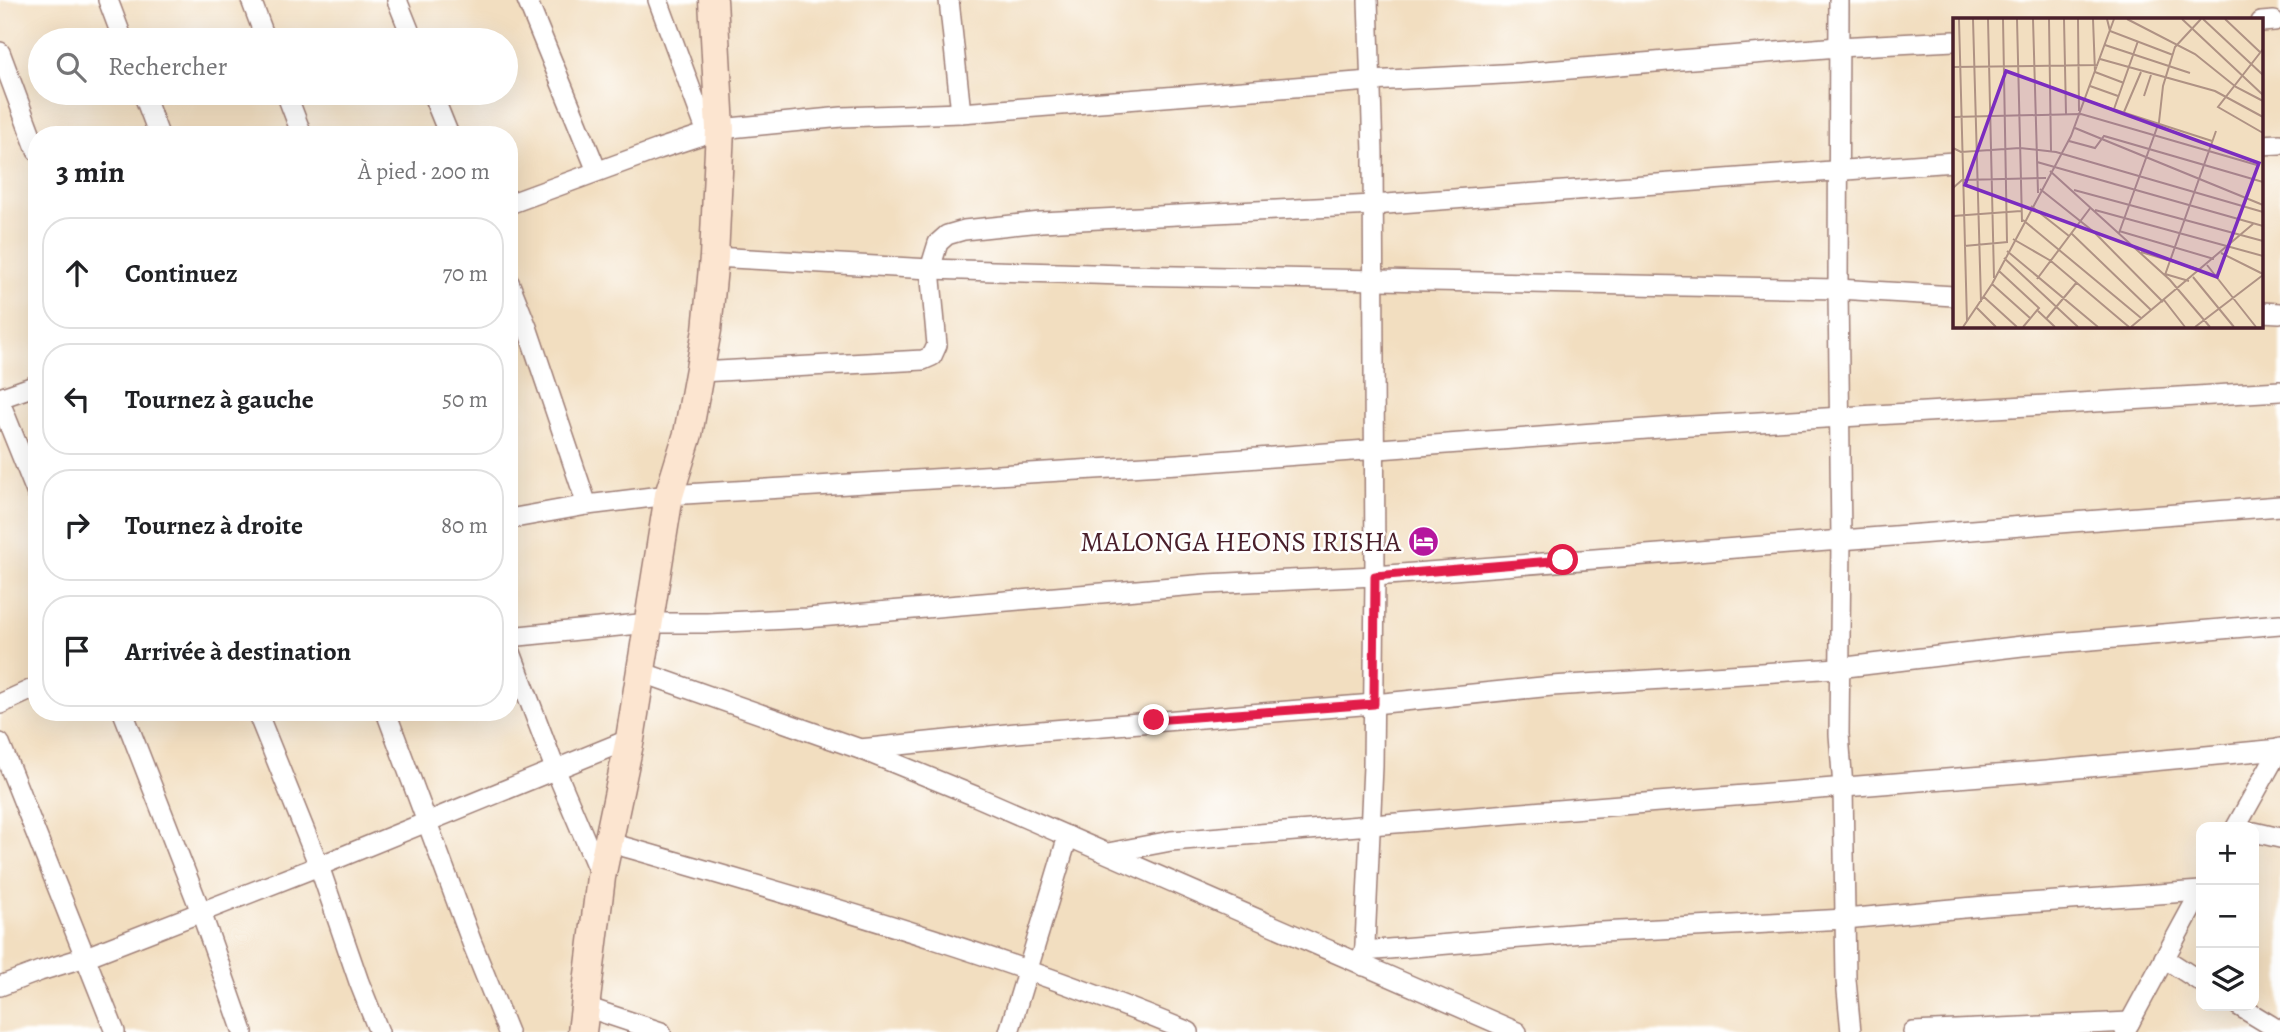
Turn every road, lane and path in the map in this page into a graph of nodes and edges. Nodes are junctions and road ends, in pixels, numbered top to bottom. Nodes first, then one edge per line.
1 (108, 0) edge
2 (251, 0) edge
3 (397, 0) edge
4 (527, 0) edge
5 (657, 0) edge
6 (713, 0) edge
7 (949, 0) edge
8 (1368, 0) edge
9 (1839, 0) edge
10 (118, 28) edge
11 (262, 28) edge
12 (408, 28) edge
13 (1953, 41) edge
14 (1838, 47) junction
15 (0, 52) edge
16 (1370, 81) junction
17 (148, 105) edge
18 (291, 105) edge
19 (437, 105) edge
20 (961, 113) junction
21 (156, 126) edge
22 (299, 126) edge
23 (445, 126) edge
24 (28, 127) edge
25 (714, 131) junction
26 (2280, 144) edge
27 (2262, 145) edge
28 (1953, 162) edge
29 (1838, 169) junction
30 (597, 171) junction
31 (518, 201) edge
32 (1373, 205) junction
33 (713, 257) junction
34 (930, 269) junction
35 (1373, 281) junction
36 (1838, 289) junction
37 (1953, 296) edge
38 (518, 304) edge
39 (2262, 312) edge
40 (2280, 313) edge
41 (700, 372) junction
42 (28, 389) edge
43 (2280, 391) edge
44 (0, 400) edge
45 (1839, 418) junction
46 (1374, 450) junction
47 (28, 471) edge
48 (669, 495) junction
49 (587, 505) junction
50 (2280, 506) edge
51 (518, 517) edge
52 (1841, 540) junction
53 (1375, 576) junction
54 (649, 623) junction
55 (2280, 624) edge
56 (518, 636) edge
57 (1838, 668) junction
58 (518, 671) edge
59 (641, 672) junction
60 (28, 691) edge
61 (0, 704) edge
62 (1374, 704) junction
63 (127, 721) edge
64 (261, 721) edge
65 (389, 721) edge
66 (629, 740) junction
67 (0, 743) edge
68 (2280, 748) edge
69 (860, 749) junction
70 (556, 771) junction
71 (1843, 787) junction
72 (426, 822) junction
73 (2239, 822) edge
74 (1370, 825) junction
75 (2259, 833) edge
76 (1068, 836) junction
77 (2280, 838) edge
78 (608, 842) junction
79 (1108, 853) junction
80 (319, 866) junction
81 (601, 877) junction
82 (2196, 891) edge
83 (2196, 900) edge
84 (201, 912) junction
85 (1845, 919) junction
86 (86, 957) junction
87 (1364, 958) junction
88 (2164, 958) junction
89 (1028, 971) junction
90 (2196, 979) edge
91 (0, 986) edge
92 (2247, 1011) edge
93 (584, 1020) edge
94 (2127, 1027) edge
95 (2280, 1031) edge
96 (115, 1032) edge
97 (243, 1032) edge
98 (379, 1032) edge
99 (508, 1032) edge
100 (661, 1032) edge
101 (1009, 1032) edge
102 (1189, 1032) edge
103 (1517, 1032) edge
104 (1851, 1032) edge
105 (1913, 1032) edge

1 - 10 street
2 - 11 street
3 - 12 street
4 - 30 street
5 - 25 street
6 - 25 street
7 - 20 street
8 - 16 street
9 - 14 street
13 - 14 street
14 - 16 street
14 - 29 street
15 - 24 street
16 - 20 street
16 - 32 street
17 - 21 street
18 - 22 street
19 - 23 street
20 - 25 street
25 - 30 street
25 - 33 street
26 - 27 street
28 - 29 street
29 - 32 street
29 - 36 street
30 - 31 street
32 - 34 street
32 - 35 street
33 - 34 street
33 - 41 street
34 - 35 street
34 - 41 street
35 - 36 street
35 - 46 street
36 - 37 street
36 - 45 street
38 - 49 street
39 - 40 street
41 - 48 street
42 - 44 street
43 - 45 street
44 - 47 street
45 - 46 street
45 - 52 street
46 - 48 street
46 - 53 street
48 - 49 street
48 - 54 street
49 - 51 street
50 - 52 street
52 - 53 street
52 - 57 street
53 - 54 street
53 - 62 street
54 - 56 street
54 - 59 street
55 - 57 street
57 - 62 street
57 - 71 street
58 - 70 street
59 - 66 street
59 - 69 street
60 - 61 street
62 - 69 street
62 - 74 street
63 - 84 street
64 - 80 street
65 - 72 street
66 - 70 street
66 - 78 street
67 - 86 street
68 - 71 street
68 - 73 street
69 - 76 street
70 - 72 street
70 - 81 street
71 - 74 street
71 - 85 street
72 - 80 street
72 - 99 street
74 - 79 street
74 - 87 street
75 - 77 street
76 - 79 street
76 - 89 street
78 - 81 street
78 - 89 street
79 - 87 street
80 - 84 street
80 - 98 street
81 - 93 street
82 - 85 street
83 - 88 street
84 - 86 street
84 - 97 street
85 - 87 street
85 - 104 street
86 - 91 street
86 - 96 street
87 - 103 street
88 - 90 street
88 - 94 street
89 - 101 street
89 - 102 street
92 - 95 street
93 - 100 street
94 - 105 street

